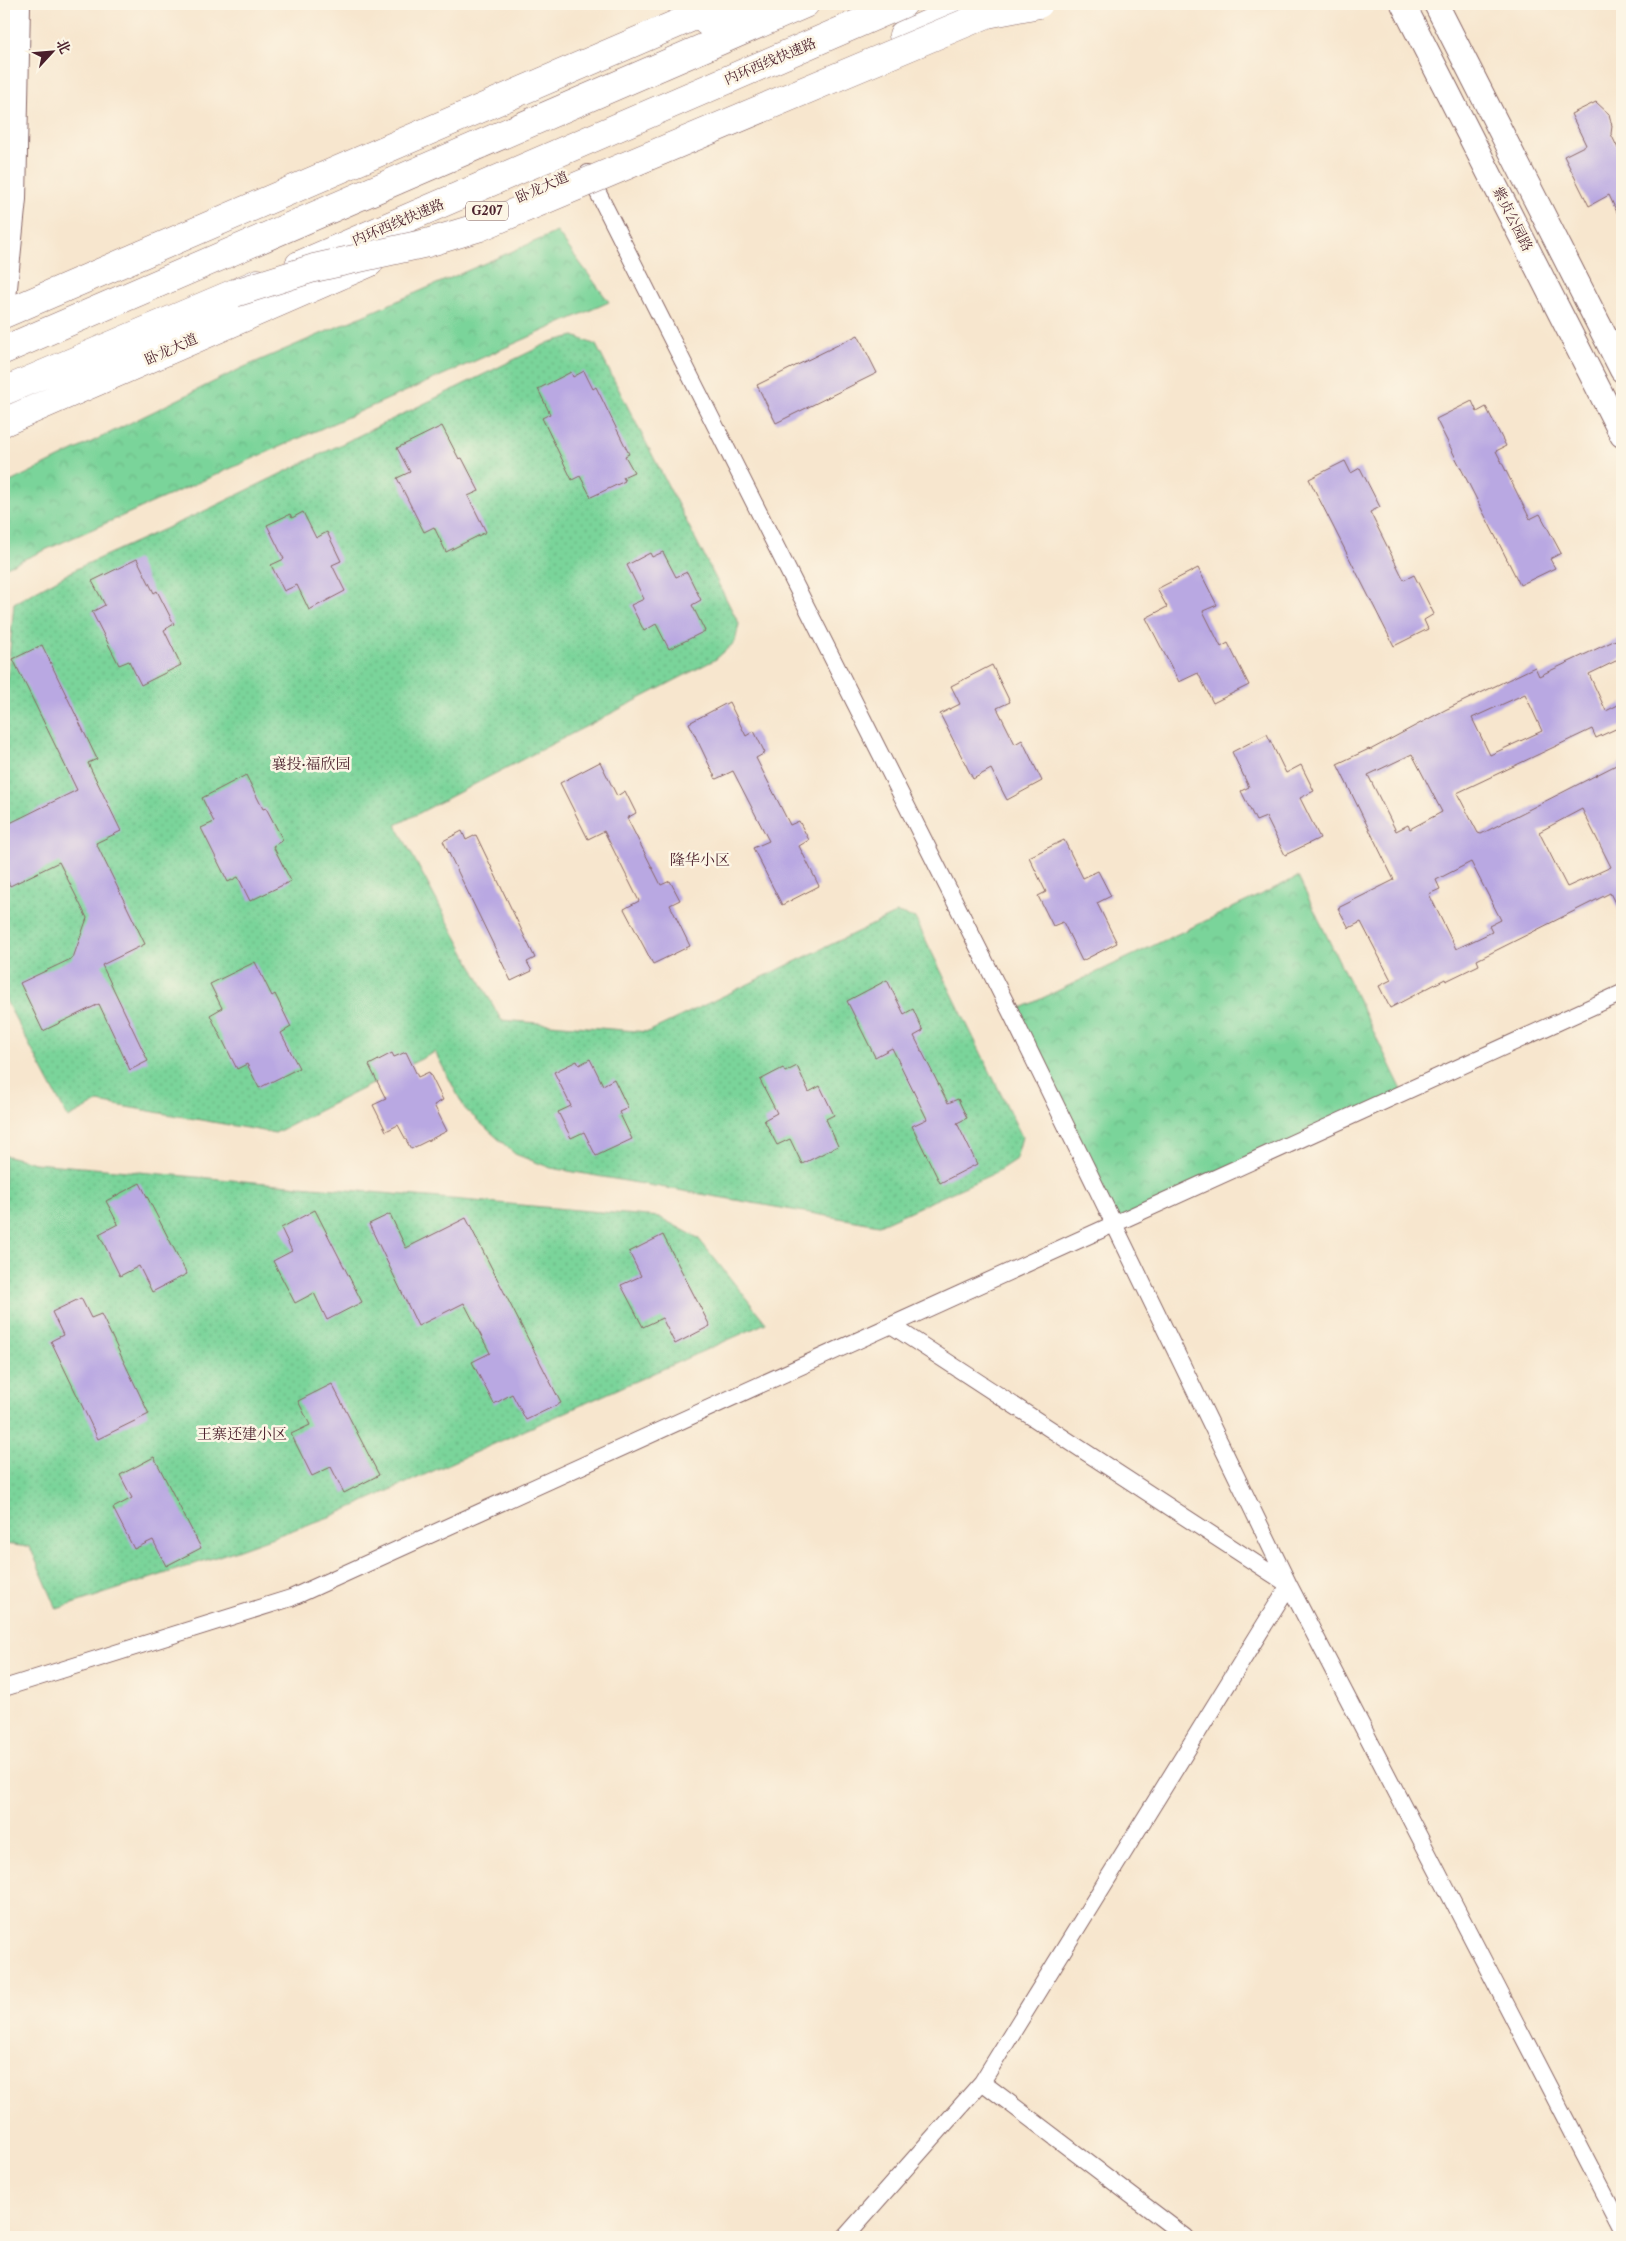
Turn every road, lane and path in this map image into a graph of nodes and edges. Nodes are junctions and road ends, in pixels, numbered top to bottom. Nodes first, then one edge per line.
1 (18, 4) edge
2 (723, 4) edge
3 (749, 4) edge
4 (805, 4) edge
5 (903, 4) edge
6 (1016, 4) edge
7 (1038, 4) edge
8 (1403, 4) edge
9 (1436, 4) edge
10 (980, 9) edge
11 (586, 168) junction
12 (221, 256) junction
13 (235, 293) junction
14 (4, 298) edge
15 (4, 314) edge
16 (4, 350) edge
17 (1622, 370) edge
18 (4, 391) edge
19 (4, 422) edge
20 (1622, 435) edge
21 (1622, 993) edge
22 (1114, 1224) junction
23 (890, 1325) junction
24 (1289, 1585) junction
25 (4, 1688) edge
26 (982, 2082) junction
27 (1622, 2226) edge
28 (845, 2237) edge
29 (1186, 2237) edge

1 - 14 street
2 - 15 highway
3 - 12 highway
4 - 12 highway
5 - 13 highway, 内环西线快速路, bridge
6 - 10 highway, bridge
7 - 10 highway, bridge
8 - 20 street, 紫贞公园路
9 - 17 street, 紫贞公园路
10 - 11 highway, 卧龙大道 / G207
10 - 13 highway, bridge
11 - 19 highway, 卧龙大道 / G207
11 - 22 street
12 - 16 highway
13 - 18 highway, 内环西线快速路
21 - 22 street
22 - 23 street
22 - 24 street
23 - 24 street
23 - 25 street
24 - 26 street
24 - 27 street
26 - 28 street
26 - 29 street

